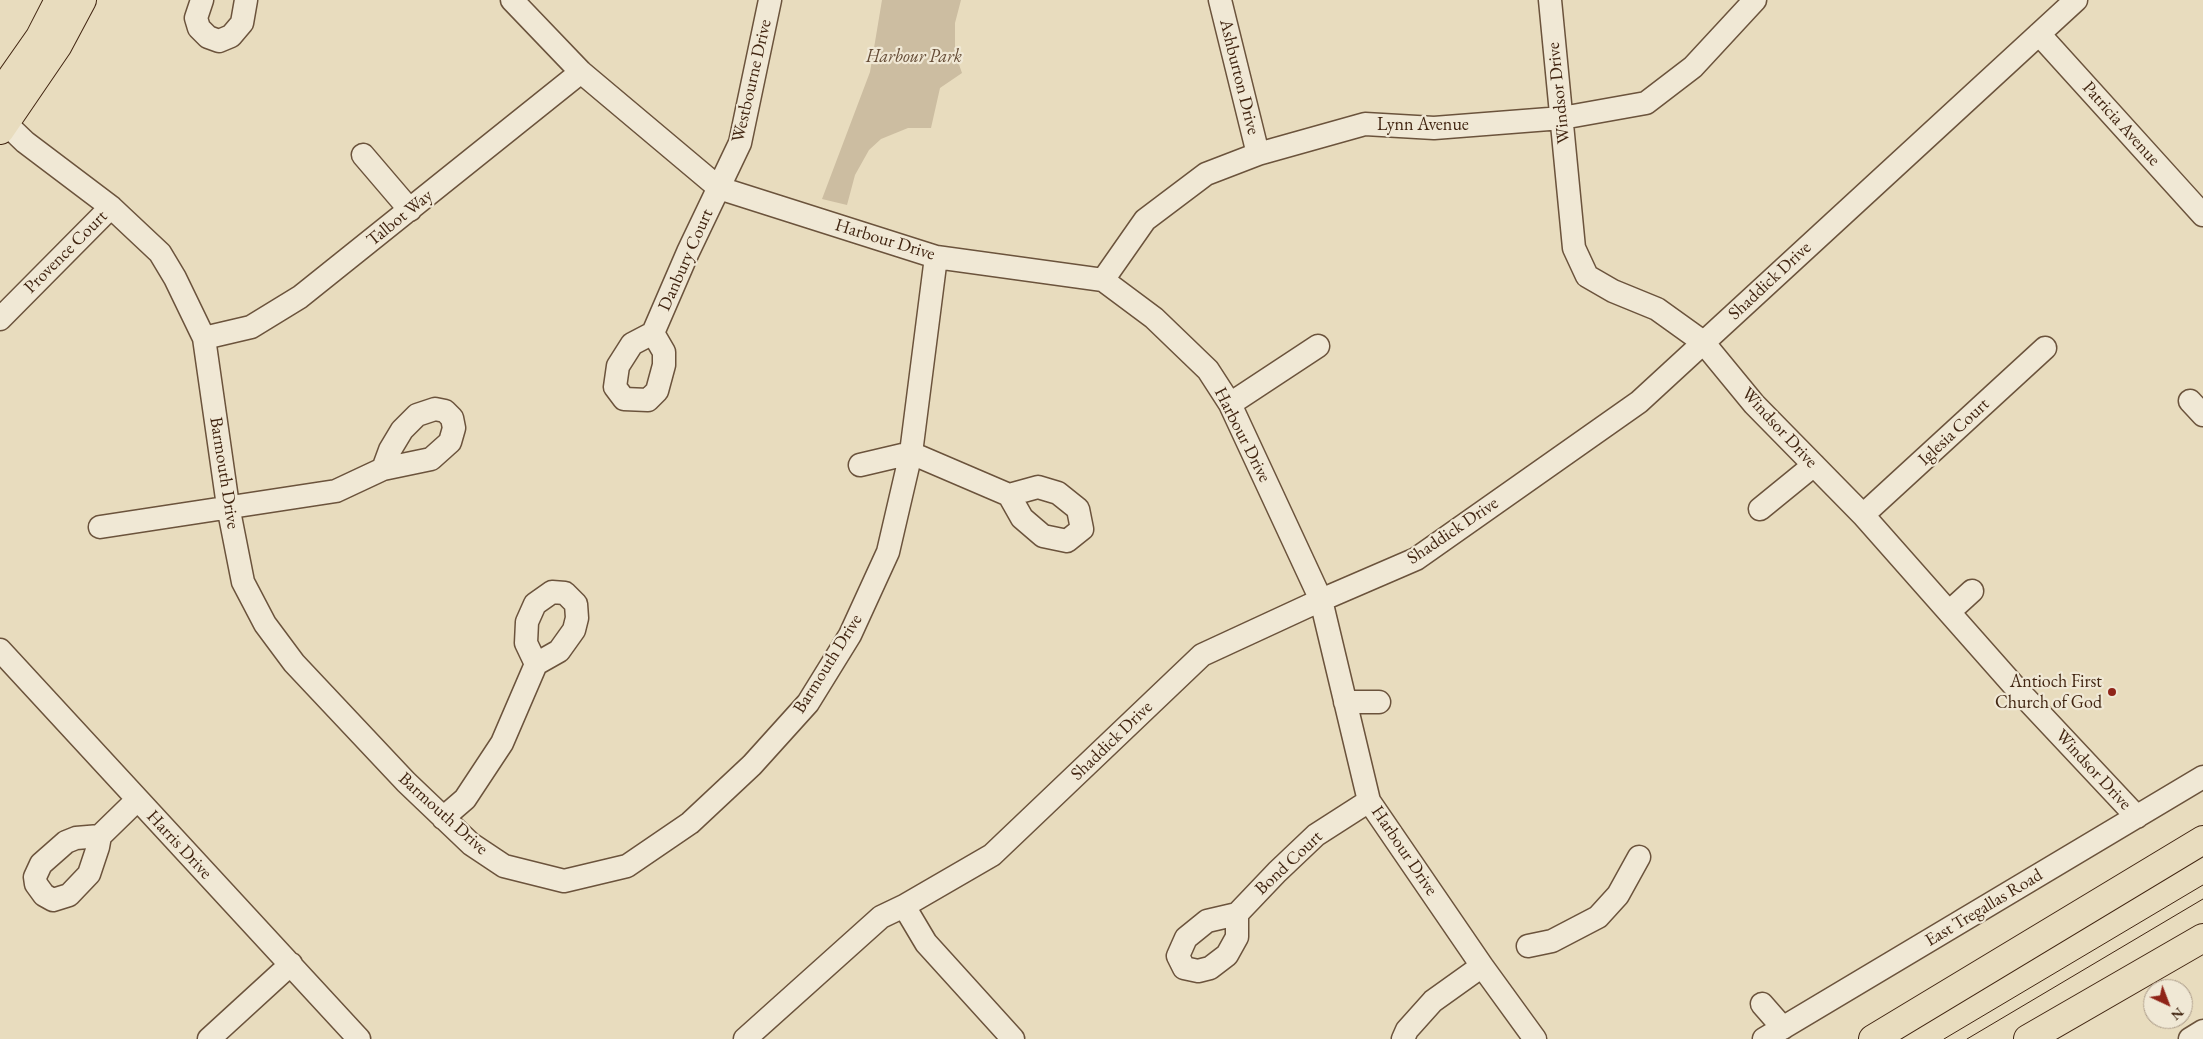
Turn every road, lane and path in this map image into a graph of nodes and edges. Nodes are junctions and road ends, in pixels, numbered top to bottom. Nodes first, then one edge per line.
1 (59, 0) edge
2 (82, 0) edge
3 (202, 0) edge
4 (246, 0) edge
5 (512, 0) edge
6 (770, 0) edge
7 (1220, 0) edge
8 (1550, 0) edge
9 (1755, 0) edge
10 (2076, 0) edge
11 (2039, 34) junction
12 (581, 72) junction
13 (0, 94) edge
14 (1562, 118) junction
15 (2, 124) edge
16 (1258, 154) junction
17 (363, 155) dead end
18 (719, 188) junction
19 (111, 207) junction
20 (410, 210) junction
21 (2203, 215) edge
22 (936, 257) junction
23 (1103, 280) junction
24 (0, 319) edge
25 (653, 333) dead end
26 (204, 338) junction
27 (1703, 342) junction
28 (1318, 346) dead end
29 (2045, 348) dead end
30 (1230, 404) junction
31 (911, 453) junction
32 (860, 465) dead end
33 (1814, 465) junction
34 (383, 469) dead end
35 (1009, 495) dead end
36 (228, 506) junction
37 (1760, 509) dead end
38 (1863, 515) junction
39 (100, 527) dead end
40 (1972, 591) dead end
41 (1321, 600) junction
42 (1949, 612) junction
43 (0, 650) edge
44 (536, 664) dead end
45 (1345, 702) junction
46 (1378, 702) dead end
47 (2203, 777) edge
48 (137, 800) junction
49 (1369, 801) junction
50 (2137, 817) junction
51 (443, 818) junction
52 (100, 836) dead end
53 (2203, 840) edge
54 (1639, 857) dead end
55 (904, 906) junction
56 (1237, 914) dead end
57 (2203, 938) edge
58 (1528, 946) dead end
59 (291, 964) junction
60 (1482, 966) junction
61 (1762, 1004) dead end
62 (2203, 1031) edge
63 (1773, 1034) edge
64 (1009, 1038) edge
65 (209, 1039) edge
66 (359, 1039) edge
67 (745, 1039) edge
68 (1403, 1039) edge
69 (1534, 1039) edge
70 (1873, 1039) edge
71 (2028, 1039) edge
72 (2190, 1039) edge

1 - 13 main road
2 - 15 main road
3 - 4 street
5 - 12 street, Harbour Drive
6 - 18 street, Westbourne Drive
7 - 16 street, Ashburton Drive
8 - 14 street, Windsor Drive
9 - 14 street, Lynn Avenue
10 - 11 street, Shaddick Drive
11 - 21 street, Patricia Avenue
11 - 27 street, Shaddick Drive
12 - 18 street, Harbour Drive
12 - 20 street, Talbot Way
14 - 16 street, Lynn Avenue
14 - 27 street, Windsor Drive
15 - 19 street, Barmouth Drive
16 - 23 street, Lynn Avenue
17 - 20 street
18 - 22 street, Harbour Drive
18 - 25 street, Danbury Court
19 - 24 street, Provence Court
19 - 26 street, Barmouth Drive
20 - 26 street, Talbot Way
22 - 23 street, Harbour Drive
22 - 31 street, Barmouth Drive
23 - 30 street, Harbour Drive
26 - 36 street, Barmouth Drive
27 - 33 street, Windsor Drive
27 - 41 street, Shaddick Drive
28 - 30 street
29 - 38 street, Iglesia Court
30 - 41 street, Harbour Drive
31 - 32 street
31 - 35 street
31 - 51 street, Barmouth Drive
33 - 37 street
33 - 38 street, Windsor Drive
34 - 36 street
36 - 39 street
36 - 51 street, Barmouth Drive
38 - 42 street, Windsor Drive
40 - 42 street
41 - 45 street, Harbour Drive
41 - 55 street, Shaddick Drive
42 - 50 street, Windsor Drive
43 - 48 street, Harris Drive
44 - 51 street
45 - 46 street
45 - 49 street, Harbour Drive
47 - 50 street, East Tregallas Road
48 - 52 street
48 - 59 street, Harris Drive
49 - 56 street, Bond Court
49 - 60 street, Harbour Drive
50 - 63 street, East Tregallas Road
53 - 70 main road
54 - 58 street
55 - 64 street
55 - 67 street, Shaddick Drive
57 - 71 main road
59 - 65 street
59 - 66 street, Harris Drive
60 - 68 street
60 - 69 street, Harbour Drive
61 - 63 street
62 - 72 street

